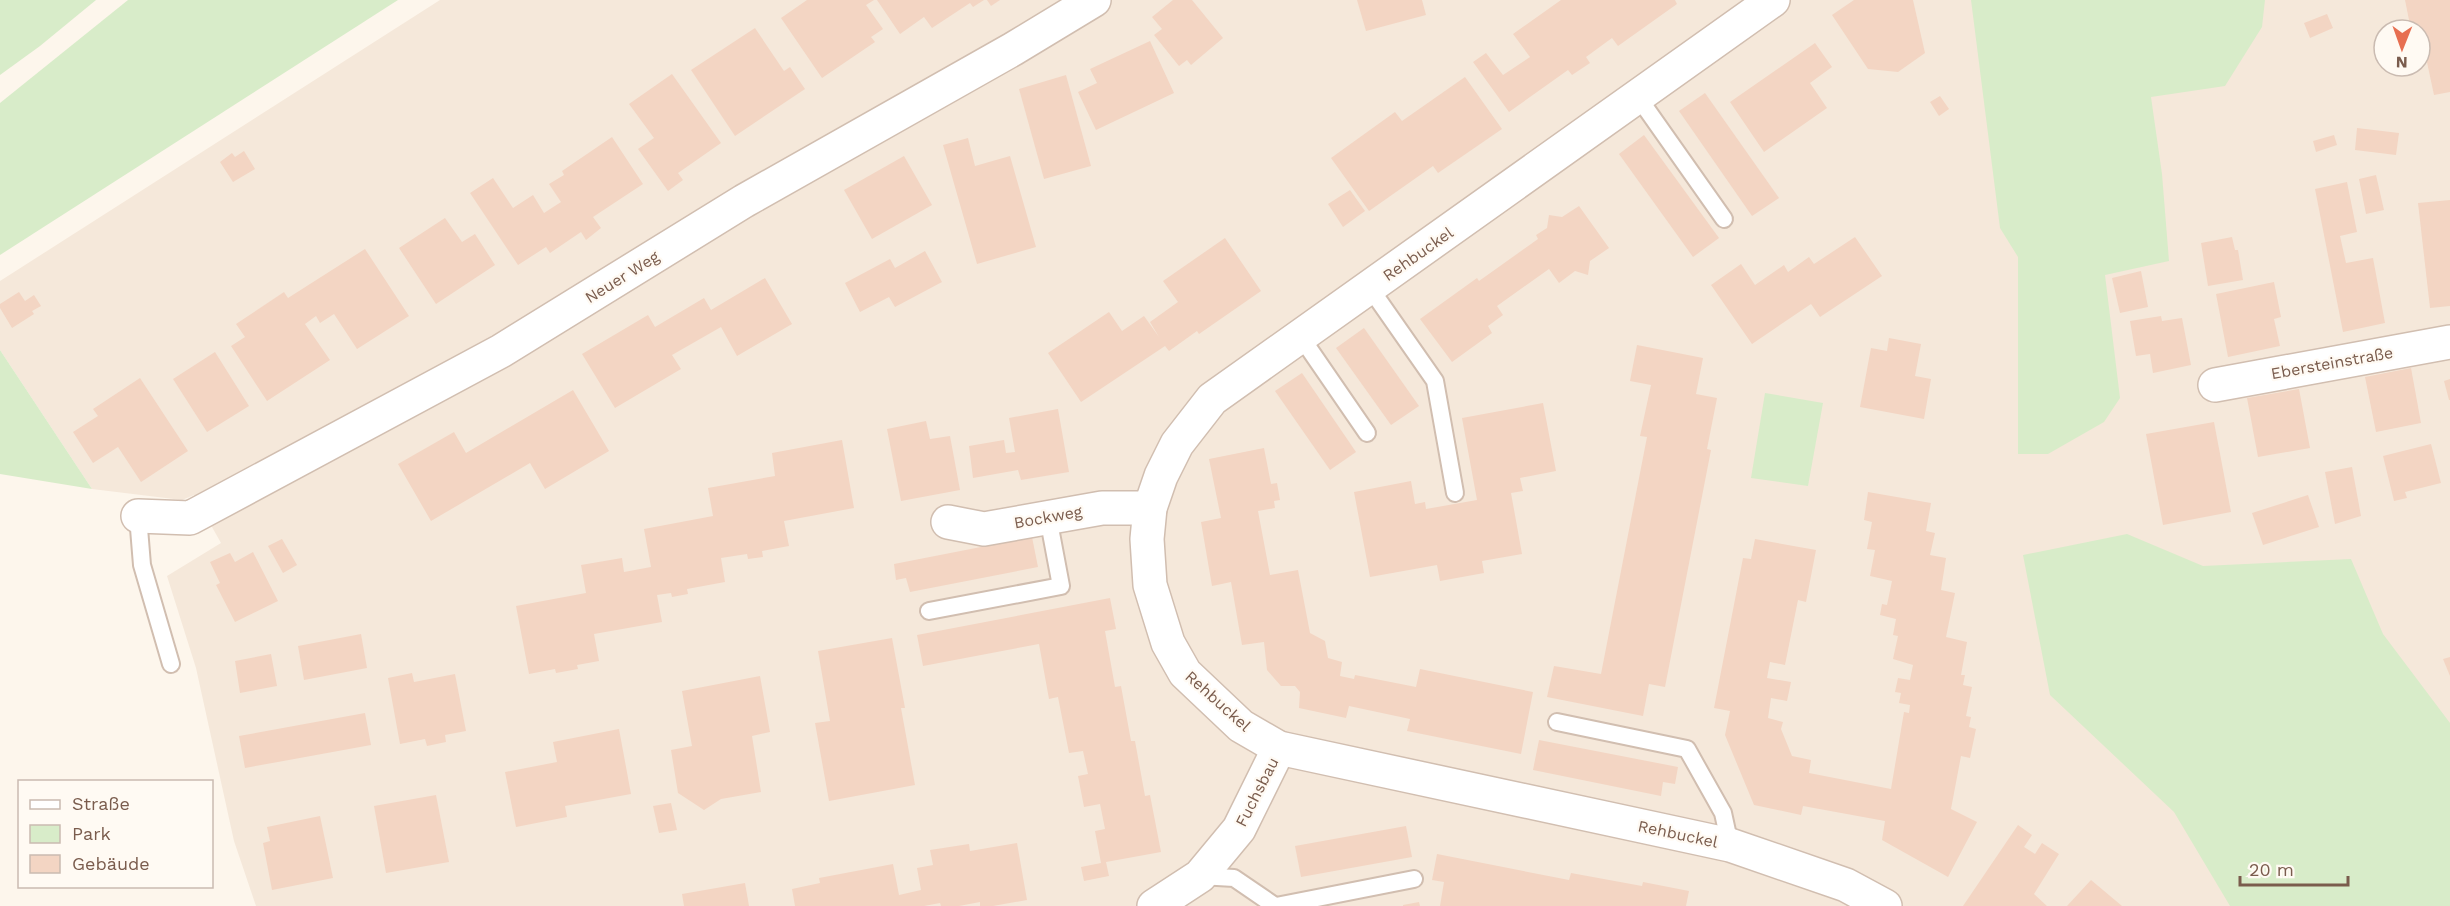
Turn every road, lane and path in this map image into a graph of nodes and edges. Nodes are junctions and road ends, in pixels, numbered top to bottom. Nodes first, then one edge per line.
1 (1094, 0) edge
2 (1773, 0) edge
3 (1638, 97) junction
4 (1724, 219) dead end
5 (1370, 288) junction
6 (1301, 337) junction
7 (2450, 342) edge
8 (2214, 385) dead end
9 (1367, 433) dead end
10 (1455, 493) dead end
11 (1150, 508) junction
12 (138, 516) joint
13 (1048, 517) junction
14 (948, 522) dead end
15 (929, 611) dead end
16 (171, 664) dead end
17 (1557, 722) dead end
18 (1279, 748) junction
19 (1730, 846) junction
20 (1200, 876) junction
21 (1414, 879) dead end
22 (1154, 906) edge
23 (1276, 906) edge
24 (1885, 906) edge

1 - 12 street, Neuer Weg
2 - 3 street, Rehbuckel
3 - 4 lane
3 - 5 street, Rehbuckel
5 - 6 street, Rehbuckel
5 - 10 lane
6 - 9 lane
6 - 11 street, Rehbuckel
7 - 8 street, Ebersteinstraße
11 - 13 street, Bockweg
11 - 18 street, Rehbuckel
12 - 16 lane
13 - 14 street, Bockweg
13 - 15 lane
17 - 19 lane
18 - 19 street, Rehbuckel
18 - 20 street, Fuchsbau
19 - 24 street, Rehbuckel
20 - 22 street, Fuchsbau
20 - 23 lane
21 - 23 lane

